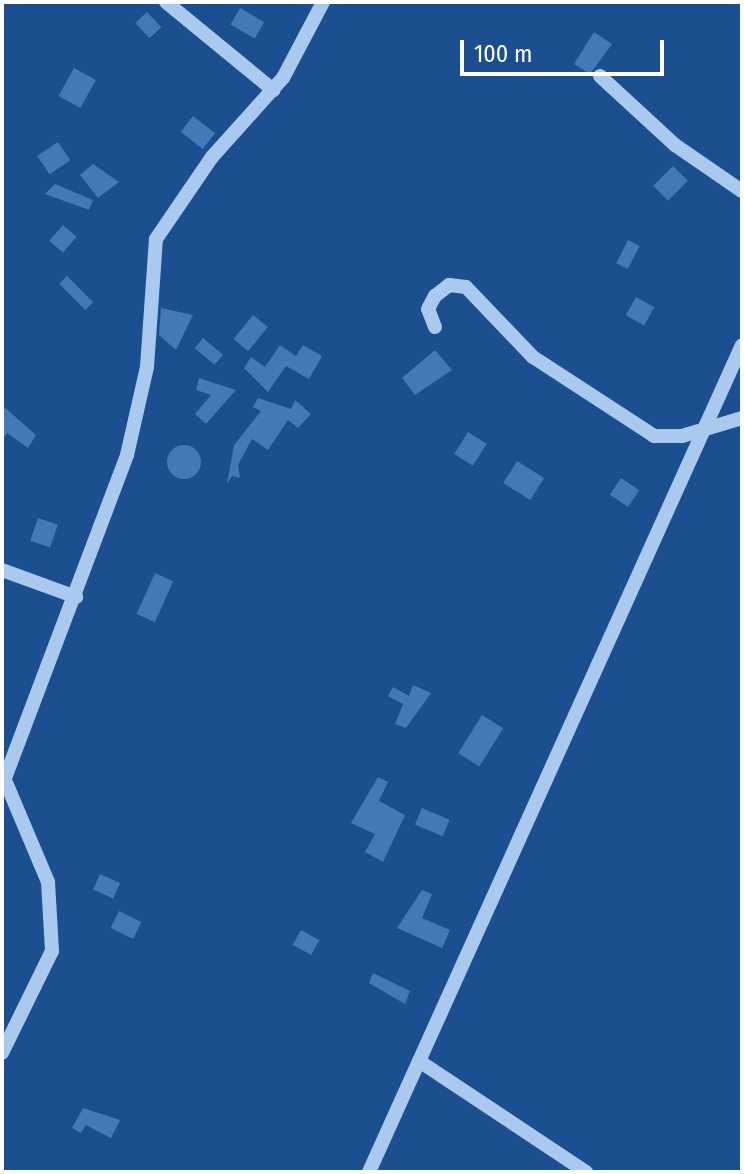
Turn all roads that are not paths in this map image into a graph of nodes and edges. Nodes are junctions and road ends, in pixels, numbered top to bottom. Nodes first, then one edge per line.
1 (166, 2) edge
2 (323, 2) edge
3 (600, 76) dead end
4 (273, 90) junction
5 (742, 191) edge
6 (435, 327) dead end
7 (742, 345) edge
8 (742, 418) edge
9 (704, 431) junction
10 (2, 570) edge
11 (76, 597) junction
12 (3, 783) edge
13 (2, 1053) edge
14 (419, 1061) junction
15 (369, 1172) edge
16 (586, 1172) edge

1 - 4 street
2 - 4 street
3 - 5 street
4 - 11 street
6 - 9 street
7 - 9 street
8 - 9 street
9 - 14 street
10 - 11 street
11 - 12 street
12 - 13 street
14 - 15 street
14 - 16 street

